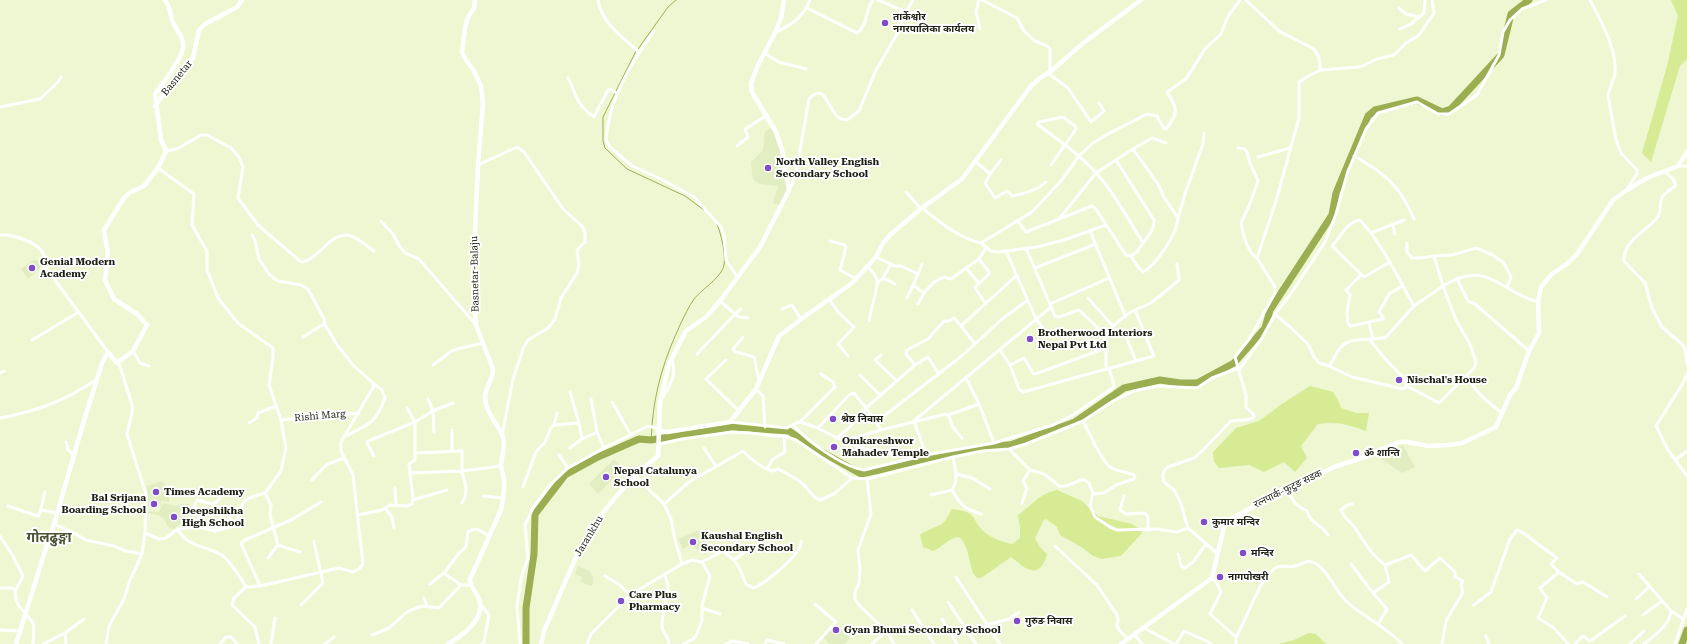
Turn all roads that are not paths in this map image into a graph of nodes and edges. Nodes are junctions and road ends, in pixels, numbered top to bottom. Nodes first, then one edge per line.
1 (165, 0) edge
2 (242, 0) edge
3 (475, 0) edge
4 (598, 0) edge
5 (784, 0) edge
6 (810, 0) edge
7 (873, 0) edge
8 (878, 0) edge
9 (913, 0) edge
10 (979, 0) edge
11 (982, 0) edge
12 (1141, 0) edge
13 (1239, 0) edge
14 (1246, 0) edge
15 (1425, 0) edge
16 (1432, 0) edge
17 (1546, 0) edge
18 (1590, 0) edge
19 (807, 8) junction
20 (1400, 8) dead end
21 (906, 12) junction
22 (1419, 17) junction
23 (980, 29) dead end
24 (1400, 29) dead end
25 (654, 30) dead end
26 (775, 33) junction
27 (639, 52) junction
28 (764, 53) junction
29 (806, 69) dead end
30 (1322, 70) junction
31 (1049, 72) junction
32 (60, 78) dead end
33 (568, 78) dead end
34 (617, 93) junction
35 (1099, 103) dead end
36 (155, 106) junction
37 (0, 107) edge
38 (766, 116) junction
39 (1204, 133) dead end
40 (1166, 143) dead end
41 (1064, 144) junction
42 (737, 146) dead end
43 (1134, 148) junction
44 (1238, 148) dead end
45 (1290, 148) junction
46 (166, 152) junction
47 (1687, 152) edge
48 (1079, 156) junction
49 (1354, 156) junction
50 (1258, 157) dead end
51 (1001, 160) dead end
52 (1116, 160) junction
53 (975, 161) junction
54 (1051, 164) dead end
55 (478, 165) junction
56 (1678, 166) junction
57 (1687, 166) edge
58 (158, 168) junction
59 (1664, 171) junction
60 (1096, 173) junction
61 (990, 174) junction
62 (1046, 182) dead end
63 (789, 190) junction
64 (1627, 190) junction
65 (906, 192) dead end
66 (921, 208) junction
67 (1178, 218) junction
68 (1414, 219) dead end
69 (1017, 220) junction
70 (1058, 220) junction
71 (1404, 220) dead end
72 (381, 221) dead end
73 (1106, 225) junction
74 (1393, 225) junction
75 (1090, 231) junction
76 (1371, 233) junction
77 (1395, 234) dead end
78 (0, 235) edge
79 (252, 235) dead end
80 (830, 241) dead end
81 (1143, 243) junction
82 (1407, 243) dead end
83 (981, 244) junction
84 (1096, 244) junction
85 (986, 248) junction
86 (1026, 248) junction
87 (374, 251) dead end
88 (1006, 251) junction
89 (1131, 256) junction
90 (1434, 256) junction
91 (876, 258) junction
92 (1257, 258) junction
93 (979, 259) junction
94 (1390, 262) junction
95 (891, 264) junction
96 (922, 264) dead end
97 (1177, 264) dead end
98 (868, 267) junction
99 (966, 268) junction
100 (1035, 268) junction
101 (918, 274) junction
102 (1017, 275) junction
103 (1361, 275) junction
104 (738, 278) junction
105 (883, 278) junction
106 (1109, 278) junction
107 (856, 279) junction
108 (1457, 280) junction
109 (878, 283) junction
110 (979, 283) junction
111 (895, 284) dead end
112 (913, 285) junction
113 (1402, 286) junction
114 (1443, 286) junction
115 (1507, 288) junction
116 (924, 293) junction
117 (907, 298) dead end
118 (1088, 298) dead end
119 (830, 300) junction
120 (1028, 300) junction
121 (720, 302) junction
122 (1538, 302) junction
123 (918, 304) dead end
124 (986, 304) junction
125 (1051, 306) junction
126 (1414, 306) junction
127 (741, 309) dead end
128 (782, 309) dead end
129 (1135, 310) junction
130 (79, 312) junction
131 (735, 314) junction
132 (1275, 314) junction
133 (1125, 315) junction
134 (748, 318) dead end
135 (801, 319) junction
136 (1036, 319) junction
137 (869, 321) dead end
138 (1369, 323) junction
139 (326, 325) junction
140 (476, 325) junction
141 (1112, 325) junction
142 (961, 326) junction
143 (1124, 332) dead end
144 (1103, 333) junction
145 (303, 337) dead end
146 (743, 337) dead end
147 (1371, 339) junction
148 (32, 340) dead end
149 (483, 343) junction
150 (975, 344) junction
151 (1106, 348) junction
152 (1000, 350) junction
153 (133, 351) junction
154 (1529, 351) junction
155 (108, 352) junction
156 (697, 354) dead end
157 (881, 355) dead end
158 (848, 356) dead end
159 (726, 360) dead end
160 (1136, 361) junction
161 (117, 363) junction
162 (1687, 364) edge
163 (433, 365) dead end
164 (915, 365) junction
165 (1010, 365) junction
166 (149, 366) dead end
167 (1329, 366) junction
168 (1108, 369) junction
169 (1239, 369) junction
170 (4, 371) dead end
171 (0, 373) edge
172 (821, 374) dead end
173 (860, 374) dead end
174 (939, 374) junction
175 (1687, 374) edge
176 (1467, 375) junction
177 (966, 378) junction
178 (97, 380) junction
179 (897, 381) junction
180 (372, 382) junction
181 (759, 382) junction
182 (1407, 386) junction
183 (756, 389) junction
184 (570, 392) dead end
185 (881, 396) junction
186 (591, 398) dead end
187 (428, 400) dead end
188 (612, 402) dead end
189 (453, 403) dead end
190 (979, 404) junction
191 (276, 406) junction
192 (407, 408) dead end
193 (866, 408) junction
194 (433, 411) junction
195 (739, 411) junction
196 (360, 412) junction
197 (557, 413) dead end
198 (1502, 413) junction
199 (948, 415) junction
200 (0, 418) edge
201 (281, 420) junction
202 (914, 421) junction
203 (1083, 421) junction
204 (250, 422) dead end
205 (415, 422) junction
206 (730, 422) junction
207 (800, 422) junction
208 (876, 422) junction
209 (579, 423) junction
210 (554, 425) junction
211 (793, 425) junction
212 (765, 427) junction
213 (818, 428) junction
214 (657, 429) junction
215 (452, 430) dead end
216 (881, 430) junction
217 (434, 432) dead end
218 (597, 432) junction
219 (502, 435) junction
220 (631, 435) junction
221 (346, 436) junction
222 (784, 436) junction
223 (836, 438) junction
224 (962, 438) dead end
225 (582, 439) junction
226 (844, 441) junction
227 (66, 442) dead end
228 (994, 443) junction
229 (659, 444) junction
230 (570, 448) dead end
231 (604, 448) junction
232 (704, 448) dead end
233 (1009, 449) junction
234 (452, 451) junction
235 (1687, 451) edge
236 (416, 453) junction
237 (894, 454) dead end
238 (74, 455) junction
239 (559, 455) dead end
240 (926, 455) junction
241 (374, 456) dead end
242 (953, 457) junction
243 (344, 458) junction
244 (1675, 460) junction
245 (501, 466) junction
246 (716, 466) junction
247 (568, 468) junction
248 (767, 469) junction
249 (1030, 470) junction
250 (462, 471) junction
251 (410, 473) junction
252 (956, 474) junction
253 (636, 476) junction
254 (1687, 476) edge
255 (852, 478) junction
256 (867, 479) junction
257 (312, 480) dead end
258 (523, 487) dead end
259 (395, 488) dead end
260 (990, 489) dead end
261 (1287, 489) junction
262 (447, 490) dead end
263 (952, 490) junction
264 (45, 492) dead end
265 (265, 493) junction
266 (1093, 494) junction
267 (931, 495) dead end
268 (483, 496) dead end
269 (1124, 496) dead end
270 (125, 497) dead end
271 (220, 498) dead end
272 (503, 498) junction
273 (413, 500) junction
274 (146, 501) junction
275 (321, 502) dead end
276 (462, 503) dead end
277 (1022, 503) dead end
278 (664, 504) junction
279 (1352, 504) dead end
280 (8, 506) dead end
281 (396, 506) junction
282 (385, 508) junction
283 (41, 510) junction
284 (230, 512) dead end
285 (57, 513) junction
286 (981, 514) dead end
287 (358, 515) junction
288 (216, 520) dead end
289 (54, 524) junction
290 (230, 526) junction
291 (198, 527) junction
292 (274, 528) junction
293 (394, 528) dead end
294 (1188, 528) junction
295 (178, 529) junction
296 (1148, 530) junction
297 (215, 531) junction
298 (145, 533) junction
299 (1328, 535) dead end
300 (0, 536) edge
301 (489, 536) junction
302 (801, 541) dead end
303 (314, 542) dead end
304 (1206, 544) junction
305 (278, 545) junction
306 (1055, 546) dead end
307 (300, 552) dead end
308 (744, 553) dead end
309 (142, 554) junction
310 (1178, 554) dead end
311 (1218, 554) junction
312 (268, 558) dead end
313 (734, 560) junction
314 (702, 562) junction
315 (682, 564) junction
316 (1351, 564) dead end
317 (1385, 566) junction
318 (321, 572) junction
319 (1559, 572) junction
320 (444, 573) junction
321 (1639, 574) dead end
322 (665, 575) junction
323 (605, 576) dead end
324 (956, 577) dead end
325 (1212, 578) junction
326 (430, 584) dead end
327 (461, 585) junction
328 (471, 585) junction
329 (260, 586) junction
330 (1650, 586) junction
331 (246, 587) junction
332 (0, 588) edge
333 (16, 590) junction
334 (1373, 593) junction
335 (630, 595) junction
336 (1607, 596) dead end
337 (424, 598) dead end
338 (1636, 599) dead end
339 (1662, 601) junction
340 (948, 602) dead end
341 (480, 603) junction
342 (814, 604) dead end
343 (301, 605) dead end
344 (1474, 605) dead end
345 (427, 606) junction
346 (702, 608) junction
347 (1687, 609) edge
348 (912, 610) dead end
349 (1671, 611) junction
350 (1019, 612) dead end
351 (24, 614) junction
352 (720, 614) dead end
353 (1643, 615) dead end
354 (1625, 616) dead end
355 (275, 618) dead end
356 (84, 619) dead end
357 (1683, 619) junction
358 (942, 620) dead end
359 (1378, 624) junction
360 (986, 625) junction
361 (1144, 628) junction
362 (0, 630) edge
363 (20, 631) junction
364 (1644, 631) dead end
365 (888, 632) junction
366 (64, 633) junction
367 (372, 634) dead end
368 (1135, 635) junction
369 (1486, 636) dead end
370 (334, 637) dead end
371 (1236, 638) junction
372 (1128, 639) junction
373 (1211, 643) edge
374 (16, 644) edge
375 (33, 644) edge
376 (43, 644) edge
377 (66, 644) edge
378 (106, 644) edge
379 (220, 644) edge
380 (237, 644) edge
381 (260, 644) edge
382 (271, 644) edge
383 (325, 644) edge
384 (448, 644) edge
385 (482, 644) edge
386 (520, 644) edge
387 (541, 644) edge
388 (587, 644) edge
389 (669, 644) edge
390 (683, 644) edge
391 (726, 644) edge
392 (748, 644) edge
393 (765, 644) edge
394 (784, 644) edge
395 (816, 644) edge
396 (872, 644) edge
397 (894, 644) edge
398 (934, 644) edge
399 (957, 644) edge
400 (976, 644) edge
401 (1000, 644) edge
402 (1121, 644) edge
403 (1142, 644) edge
404 (1175, 644) edge
405 (1236, 644) edge
406 (1402, 644) edge
407 (1442, 644) edge
408 (1489, 644) edge
409 (1568, 644) edge
410 (1575, 644) edge
411 (1630, 644) edge
412 (1644, 644) edge
413 (1675, 644) edge

1 - 36 street
2 - 36 street, Basnetar
3 - 55 street, Basnetar-Balaju
4 - 27 street
5 - 26 street
6 - 19 street
7 - 19 street
8 - 21 street
9 - 21 street
10 - 23 street
11 - 31 street
12 - 31 street
13 - 48 street
14 - 30 street
15 - 22 street
16 - 30 street
17 - 49 street
18 - 64 street
19 - 26 street
20 - 22 street
21 - 63 street
22 - 24 street
25 - 27 street
26 - 28 street
27 - 34 street
28 - 29 street
28 - 38 street
30 - 45 street
31 - 35 street
31 - 53 street
32 - 37 street
33 - 34 street
34 - 104 street
36 - 46 street
38 - 42 street
38 - 63 street
39 - 67 street
40 - 43 street
41 - 41 street
41 - 48 street
41 - 54 street
43 - 52 street
43 - 67 street
44 - 92 street
45 - 50 street
45 - 92 street
46 - 58 street
46 - 87 street
47 - 56 street
48 - 60 street
48 - 69 street
49 - 68 street
49 - 132 street
51 - 61 street
52 - 60 street
52 - 81 street
53 - 61 street
53 - 66 street
55 - 140 street, Basnetar-Balaju
55 - 219 street
56 - 57 street
56 - 59 street, रत्नपार्क-फुटुङ सडक
58 - 153 street
58 - 191 street
59 - 64 street, रत्नपार्क-फुटुङ सडक
59 - 162 street
60 - 70 street
60 - 81 street
61 - 62 street
63 - 104 street
64 - 122 street, रत्नपार्क-फुटुङ सडक
65 - 66 street
66 - 83 street
66 - 91 street
67 - 89 street
69 - 70 street
69 - 83 street
70 - 73 street
71 - 74 street
72 - 140 street
73 - 75 street
73 - 89 street
74 - 76 street
74 - 77 street
75 - 84 street
75 - 86 street
76 - 94 street
76 - 103 street
78 - 130 street
79 - 139 street
80 - 107 street
81 - 89 street
82 - 90 street
83 - 85 street
84 - 100 street
84 - 106 street
85 - 88 street
85 - 93 street
86 - 88 street
86 - 100 street
88 - 102 street
90 - 114 street
90 - 115 street
91 - 95 street
91 - 98 street
92 - 169 street
93 - 99 street
93 - 110 street
94 - 103 street
94 - 113 street
95 - 101 street
95 - 105 street
96 - 101 street
97 - 129 street
98 - 107 street
98 - 109 street
99 - 110 street
99 - 116 street
100 - 125 street
101 - 112 street
102 - 120 street
102 - 124 street
103 - 138 street
104 - 121 street
105 - 109 street
105 - 111 street
106 - 125 street
106 - 133 street
107 - 119 street
108 - 114 street
108 - 115 street
108 - 154 street
109 - 137 street
110 - 124 street
112 - 116 street
112 - 117 street
113 - 126 street
113 - 138 street
114 - 126 street
114 - 176 street
115 - 122 street
116 - 123 street
118 - 141 street
119 - 135 street
119 - 158 street
120 - 136 street
120 - 150 street
121 - 131 street
121 - 214 street
122 - 154 street, रत्नपार्क-फुटुङ सडक
124 - 142 street
125 - 136 street
125 - 144 street
126 - 147 street
127 - 131 street
128 - 135 street
129 - 133 street
129 - 160 street
130 - 148 street
130 - 155 street
131 - 134 street
131 - 156 street
132 - 167 street
132 - 169 street
133 - 141 street
135 - 181 street
136 - 144 street
136 - 152 street
138 - 147 street
139 - 145 street
139 - 180 street
140 - 149 street, Basnetar-Balaju
141 - 144 street
142 - 150 street
142 - 164 street
143 - 160 street
144 - 151 street
146 - 181 street
147 - 167 street
147 - 182 street
149 - 163 street
149 - 219 street, Basnetar-Balaju
150 - 174 street
151 - 165 street
151 - 168 street
152 - 165 street
152 - 177 street
153 - 161 street
153 - 166 street
154 - 198 street, रत्नपार्क-फुटुङ सडक
155 - 161 street
155 - 178 street
157 - 179 street
159 - 195 street
160 - 168 street
161 - 274 street
164 - 174 street
164 - 179 street
165 - 168 street
167 - 182 street
168 - 228 street
169 - 203 street
169 - 294 street
170 - 171 street
172 - 207 street
173 - 185 street
174 - 208 street
175 - 244 street
176 - 182 street
176 - 198 street
177 - 190 street
177 - 202 street
178 - 200 street
178 - 238 street
179 - 185 street
180 - 196 street
180 - 221 street
181 - 183 street
183 - 195 street
183 - 212 street
184 - 209 street
185 - 193 street
186 - 218 street
187 - 194 street
188 - 220 street
189 - 194 street
190 - 199 street
190 - 228 street
191 - 201 street
191 - 204 street
192 - 205 street
193 - 208 street
193 - 213 street
193 - 223 street
194 - 205 street
194 - 217 street
195 - 206 street
196 - 201 street, Rishi Marg
196 - 221 street
197 - 210 street
198 - 261 street, रत्नपार्क-फुटुङ सडक
199 - 202 street
199 - 224 street
201 - 265 street
202 - 216 street
202 - 240 street
203 - 233 street
203 - 266 street
205 - 236 street
205 - 241 street
206 - 212 street
206 - 214 street
207 - 211 street
207 - 213 street
208 - 216 street
209 - 210 street
209 - 225 street
210 - 258 street
211 - 212 street
211 - 240 street
213 - 223 street
214 - 220 street
214 - 229 street
215 - 234 street
216 - 226 street
218 - 225 street
218 - 231 street
219 - 245 street, Basnetar-Balaju
220 - 231 street
221 - 243 street
222 - 229 street
222 - 248 street
222 - 255 street
223 - 226 street
225 - 230 street
226 - 237 street
227 - 238 street
228 - 240 street
229 - 253 street, Jarankhu
231 - 247 street
232 - 246 street
233 - 242 street
233 - 249 street
234 - 236 street
234 - 250 street
235 - 244 street
236 - 251 street
238 - 285 street
239 - 247 street
242 - 252 street
242 - 256 street
243 - 257 street
243 - 287 street
244 - 254 street
245 - 250 street
245 - 272 street, Basnetar-Balaju
246 - 248 street
246 - 278 street
247 - 386 street
248 - 255 street
249 - 266 street
249 - 277 street
250 - 251 street
250 - 276 street
251 - 273 street
252 - 260 street
252 - 263 street
253 - 278 street
253 - 387 street, Jarankhu
255 - 256 street
256 - 365 street
259 - 281 street
261 - 299 street
261 - 311 street, रत्नपार्क-फुटुङ सडक
262 - 273 street
263 - 267 street
263 - 286 street
264 - 283 street
265 - 290 street
265 - 292 street
266 - 296 street
268 - 272 street
269 - 296 street
270 - 274 street
271 - 291 street
272 - 301 street, Basnetar-Balaju
273 - 281 street
274 - 298 street
275 - 292 street
278 - 315 street
279 - 317 street
280 - 283 street
281 - 282 street
282 - 287 street
282 - 293 street
283 - 285 street
284 - 290 street
285 - 289 street
287 - 318 street
288 - 297 street
289 - 309 street
289 - 351 street
290 - 297 street
291 - 295 street
291 - 297 street
292 - 305 street
292 - 329 street
294 - 296 street
294 - 304 street
295 - 298 street
295 - 331 street
298 - 309 street
300 - 333 street
301 - 320 street
301 - 328 street, Basnetar-Balaju
302 - 313 street
303 - 318 street
304 - 310 street
304 - 311 street
305 - 307 street
305 - 312 street
306 - 372 street
308 - 313 street
309 - 378 street
311 - 325 street, रत्नपार्क-फुटुङ सडक
313 - 314 street
314 - 315 street
314 - 346 street
315 - 322 street
316 - 334 street
317 - 334 street
317 - 407 street
318 - 329 street
318 - 343 street
319 - 336 street
319 - 344 street
319 - 409 street
320 - 326 street
320 - 327 street
321 - 330 street
322 - 335 street
322 - 389 street
323 - 335 street
324 - 360 street
325 - 361 street
325 - 371 street
327 - 328 street
327 - 345 street
328 - 341 street
329 - 331 street
330 - 338 street
330 - 339 street
331 - 381 street
332 - 333 street
333 - 351 street
334 - 359 street
335 - 388 street
337 - 345 street
339 - 349 street
339 - 353 street
340 - 400 street
341 - 384 street
341 - 385 street
342 - 395 street
345 - 367 street
346 - 352 street
346 - 390 street
347 - 357 street
348 - 398 street
349 - 357 street
349 - 412 street
350 - 360 street
351 - 363 street
351 - 375 street
354 - 410 street
355 - 382 street
356 - 366 street
357 - 413 street
358 - 399 street
359 - 371 street
359 - 406 street
360 - 401 street
361 - 368 street
361 - 404 street
362 - 363 street
363 - 374 street
364 - 411 street
365 - 396 street
365 - 397 street
366 - 376 street
366 - 377 street
368 - 372 street
368 - 403 street
369 - 408 street
370 - 383 street
371 - 405 street
372 - 402 street
373 - 404 street
379 - 380 street
391 - 392 street
393 - 394 street

